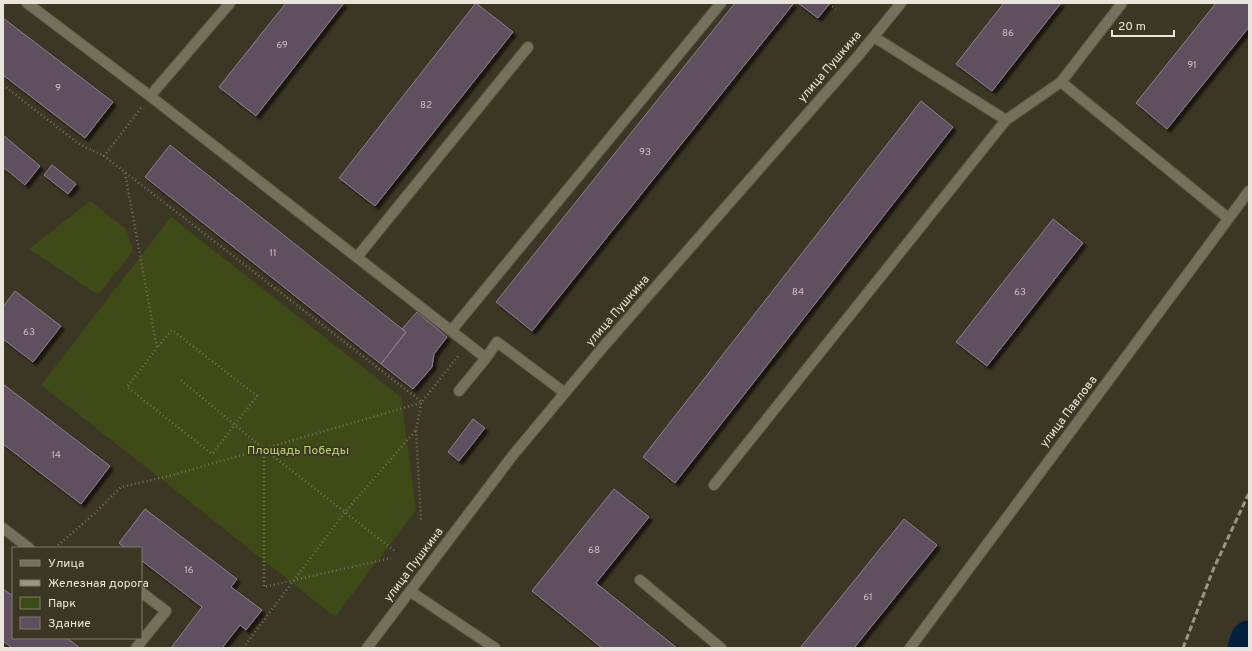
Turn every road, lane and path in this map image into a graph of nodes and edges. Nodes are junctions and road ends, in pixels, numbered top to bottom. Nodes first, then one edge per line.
1 (27, 3) edge
2 (230, 3) edge
3 (721, 3) edge
4 (902, 3) edge
5 (1122, 3) edge
6 (829, 4) dead end
7 (836, 9) dead end
8 (874, 37) junction
9 (528, 47) dead end
10 (1061, 82) junction
11 (3, 86) edge
12 (150, 96) junction
13 (1006, 120) junction
14 (104, 156) junction
15 (125, 173) junction
16 (1249, 191) edge
17 (1228, 218) junction
18 (357, 257) junction
19 (451, 331) junction
20 (468, 344) junction
21 (157, 348) junction
22 (486, 358) junction
23 (181, 380) dead end
24 (459, 391) dead end
25 (565, 393) junction
26 (422, 403) junction
27 (235, 424) junction
28 (416, 430) junction
29 (264, 449) junction
30 (714, 485) dead end
31 (345, 512) junction
32 (421, 520) dead end
33 (3, 528) edge
34 (28, 547) edge
35 (56, 547) edge
36 (396, 552) dead end
37 (391, 558) dead end
38 (294, 580) junction
39 (640, 580) dead end
40 (411, 592) junction
41 (142, 593) edge
42 (136, 648) edge
43 (243, 648) edge
44 (367, 648) edge
45 (495, 648) edge
46 (721, 648) edge
47 (910, 648) edge

1 - 12 street
2 - 12 street
3 - 19 street
4 - 8 street, улица Пушкина
5 - 10 street
6 - 7 path
8 - 13 street
8 - 25 street, улица Пушкина
9 - 18 street
10 - 13 street
10 - 17 street
11 - 14 path
12 - 14 path
12 - 18 street
13 - 30 street
14 - 15 path
15 - 21 path
15 - 26 path
16 - 17 street, улица Павлова
17 - 47 street, улица Павлова
18 - 19 street
19 - 20 street
20 - 22 street
20 - 26 path
21 - 27 path
21 - 27 path
22 - 24 street
22 - 25 street
23 - 27 path
25 - 40 street, улица Пушкина
26 - 28 path
26 - 29 path
27 - 29 path
28 - 31 path
28 - 32 path
29 - 31 path
29 - 35 path
29 - 38 path
31 - 36 path
31 - 38 path
33 - 34 street
37 - 38 path
38 - 43 path
39 - 46 street
40 - 44 street, улица Пушкина
40 - 45 street
41 - 42 street

